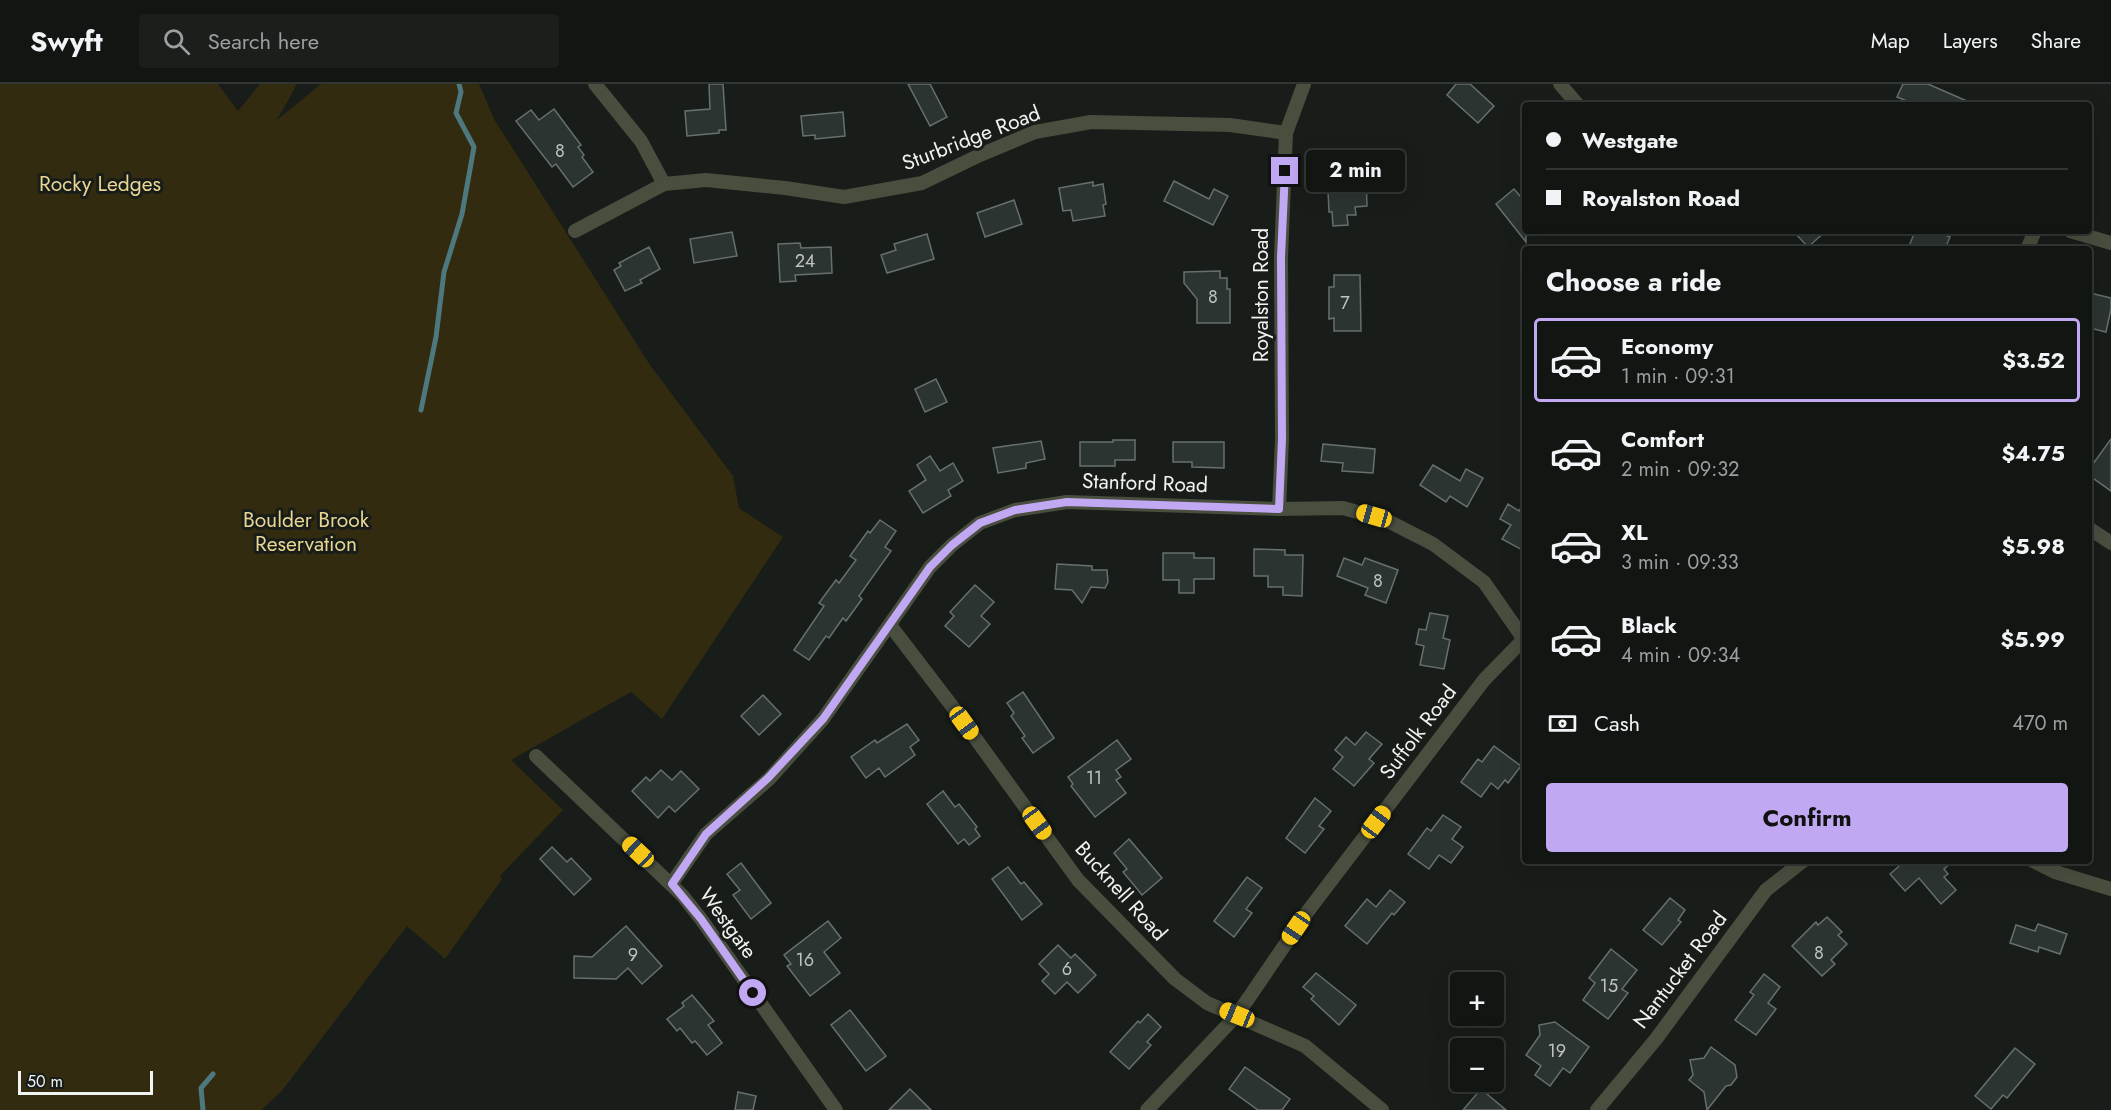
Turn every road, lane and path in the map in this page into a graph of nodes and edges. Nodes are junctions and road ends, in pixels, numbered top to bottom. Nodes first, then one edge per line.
1 (595, 84) edge
2 (1304, 84) edge
3 (1560, 84) edge
4 (1575, 102) edge
5 (1286, 133) junction
6 (664, 184) junction
7 (575, 231) dead end
8 (2080, 234) edge
9 (2111, 243) edge
10 (1279, 509) junction
11 (2092, 530) edge
12 (2111, 543) edge
13 (890, 626) junction
14 (1522, 634) edge
15 (1522, 639) edge
16 (536, 756) dead end
17 (1799, 864) edge
18 (2039, 864) edge
19 (672, 884) junction
20 (2111, 889) edge
21 (1237, 1015) junction
22 (836, 1110) edge
23 (1147, 1110) edge
24 (1382, 1110) edge
25 (1597, 1110) edge

1 - 6 street
2 - 5 street, Royalston Road
3 - 4 street
5 - 6 street, Sturbridge Road
5 - 10 street, Royalston Road
6 - 7 street, Sturbridge Road
8 - 9 street
10 - 13 street, Stanford Road
10 - 14 street, Stanford Road
11 - 12 street
13 - 19 street, Stanford Road
13 - 21 street, Bucknell Road
15 - 21 street, Suffolk Road
16 - 19 street, Westgate
17 - 25 street, Nantucket Road
18 - 20 street
19 - 22 street, Westgate
21 - 23 street, Suffolk Road
21 - 24 street, Bucknell Road

